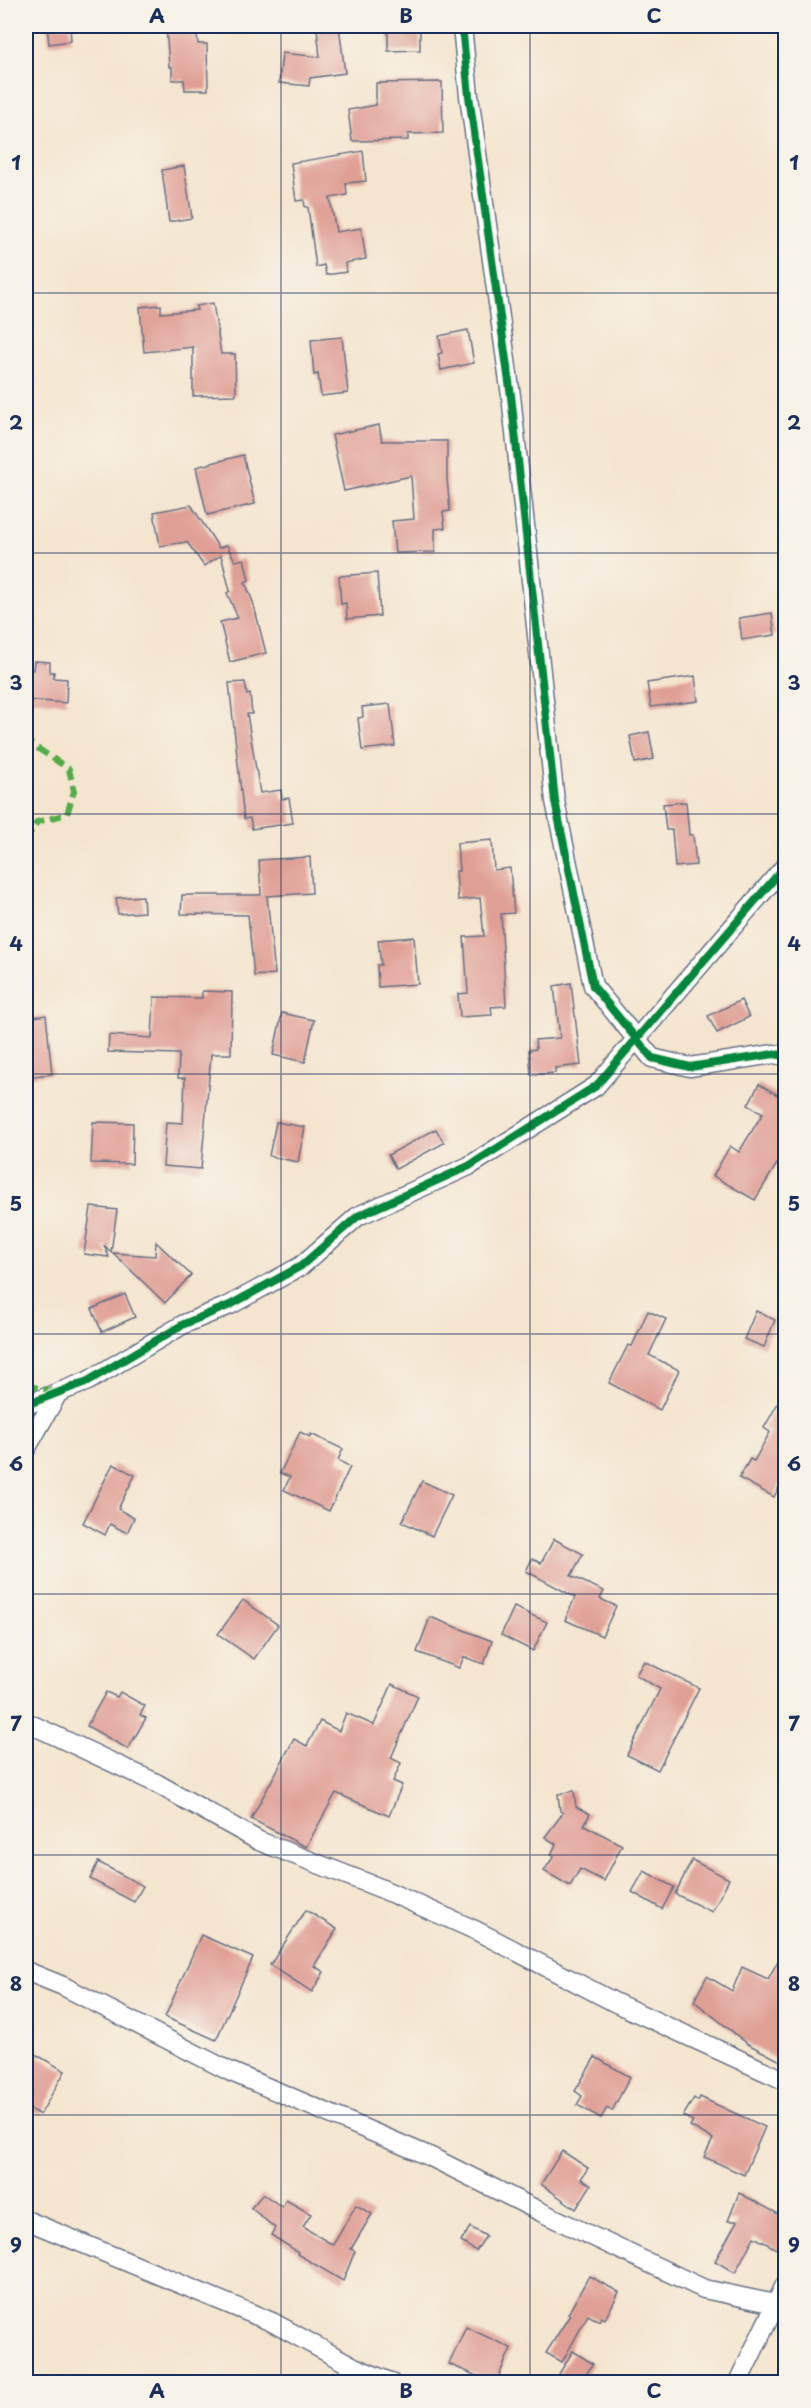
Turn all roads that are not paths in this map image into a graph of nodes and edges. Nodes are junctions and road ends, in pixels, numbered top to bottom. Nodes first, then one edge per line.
1 (462, 26) edge
2 (786, 866) edge
3 (636, 1039) junction
4 (786, 1056) edge
5 (58, 1393) junction
6 (26, 1405) edge
7 (26, 1449) edge
8 (26, 1722) edge
9 (26, 1971) edge
10 (786, 2080) edge
11 (26, 2220) edge
12 (786, 2283) edge
13 (775, 2304) junction
14 (740, 2381) edge
15 (390, 2382) edge

1 - 3 street
2 - 3 street
3 - 4 street
3 - 5 street
5 - 6 street
5 - 7 street
8 - 10 street
9 - 13 street
11 - 15 street
12 - 13 street
13 - 14 street

